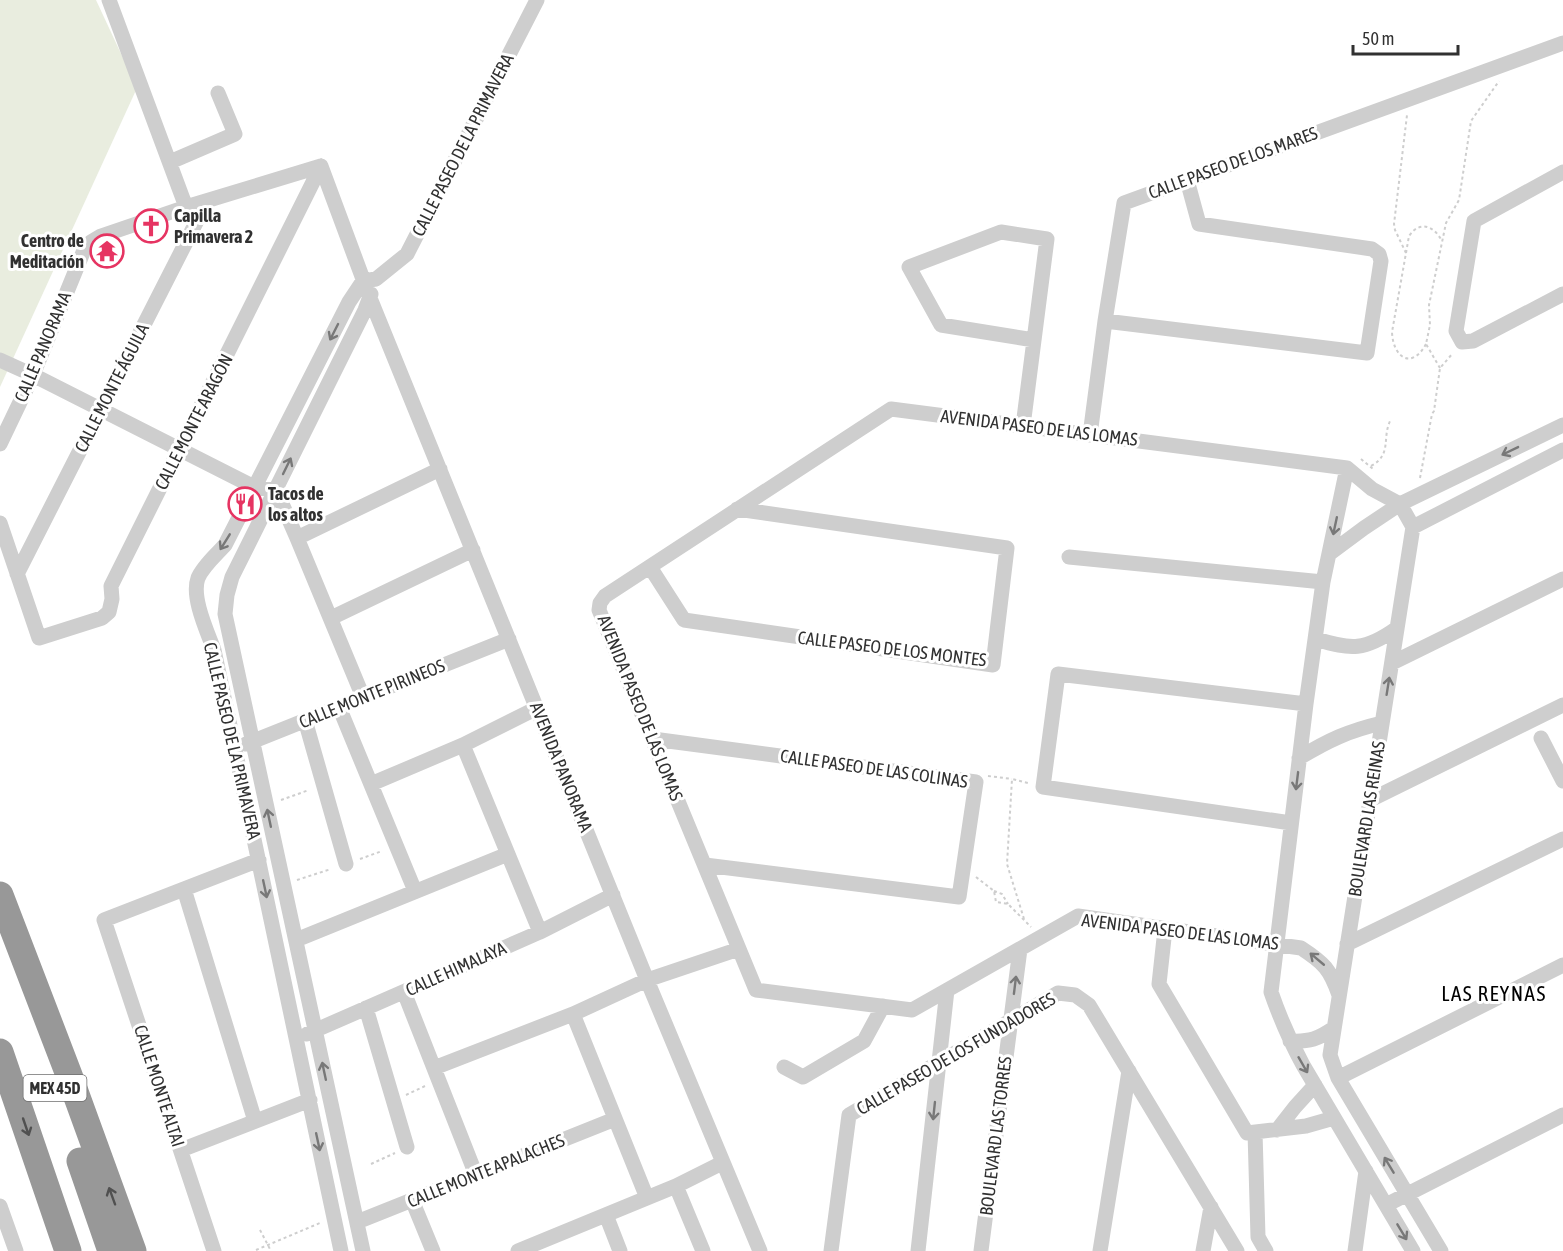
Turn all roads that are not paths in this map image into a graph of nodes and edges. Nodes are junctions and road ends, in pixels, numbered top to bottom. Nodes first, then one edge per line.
1 (108, 0) edge
2 (537, 0) edge
3 (1563, 44) edge
4 (218, 93) dead end
5 (170, 162) junction
6 (321, 166) junction
7 (1563, 172) edge
8 (1187, 180) junction
9 (207, 201) junction
10 (186, 207) junction
11 (370, 280) junction
12 (1563, 294) edge
13 (370, 298) junction
14 (1105, 321) junction
15 (1034, 340) junction
16 (0, 360) edge
17 (33, 375) junction
18 (101, 409) junction
19 (1563, 425) edge
20 (1023, 426) junction
21 (1090, 435) junction
22 (0, 444) edge
23 (180, 450) junction
24 (1563, 450) edge
25 (1347, 468) junction
26 (440, 469) junction
27 (254, 487) junction
28 (276, 490) junction
29 (1400, 504) junction
30 (737, 509) junction
31 (0, 523) edge
32 (1413, 527) junction
33 (297, 538) junction
34 (473, 550) junction
35 (1329, 554) junction
36 (1069, 557) dead end
37 (206, 567) junction
38 (650, 567) junction
39 (17, 574) junction
40 (232, 577) junction
41 (1563, 579) edge
42 (1323, 582) junction
43 (200, 610) junction
44 (225, 614) junction
45 (331, 618) junction
46 (1397, 628) junction
47 (509, 639) junction
48 (1316, 639) junction
49 (1392, 663) junction
50 (363, 697) junction
51 (1306, 704) junction
52 (1563, 705) edge
53 (339, 707) junction
54 (537, 708) junction
55 (305, 720) junction
56 (1382, 723) junction
57 (1541, 738) dead end
58 (653, 739) junction
59 (253, 741) junction
60 (463, 745) junction
61 (235, 748) junction
62 (1299, 758) junction
63 (1563, 781) edge
64 (371, 784) junction
65 (1370, 800) junction
66 (1292, 823) junction
67 (1563, 838) edge
68 (507, 854) junction
69 (259, 860) junction
70 (346, 864) dead end
71 (705, 865) junction
72 (184, 889) junction
73 (415, 891) junction
74 (0, 895) edge
75 (613, 895) junction
76 (0, 925) edge
77 (1165, 929) junction
78 (540, 932) junction
79 (296, 940) junction
80 (1347, 944) junction
81 (1277, 945) junction
82 (739, 949) junction
83 (1020, 949) junction
84 (1563, 965) edge
85 (646, 980) junction
86 (947, 990) junction
87 (404, 992) junction
88 (1339, 995) junction
89 (884, 1006) junction
90 (366, 1008) junction
91 (573, 1014) junction
92 (1011, 1021) junction
93 (1334, 1028) junction
94 (315, 1030) junction
95 (297, 1039) junction
96 (1290, 1041) junction
97 (0, 1052) edge
98 (939, 1063) junction
99 (784, 1067) dead end
100 (1129, 1071) junction
101 (436, 1074) junction
102 (1338, 1078) junction
103 (1315, 1085) junction
104 (310, 1100) junction
105 (1563, 1115) edge
106 (1335, 1118) junction
107 (615, 1119) junction
108 (255, 1121) junction
109 (1277, 1130) junction
110 (1255, 1132) junction
111 (408, 1147) road end
112 (181, 1150) junction
113 (722, 1163) junction
114 (1366, 1171) junction
115 (476, 1175) junction
116 (676, 1186) junction
117 (1407, 1194) junction
118 (647, 1198) junction
119 (412, 1200) junction
120 (1386, 1205) junction
121 (0, 1206) edge
122 (1211, 1207) junction
123 (606, 1215) junction
124 (357, 1222) junction
125 (16, 1251) edge
126 (68, 1251) edge
127 (111, 1251) edge
128 (133, 1251) edge
129 (214, 1251) edge
130 (341, 1251) edge
131 (363, 1251) edge
132 (433, 1251) edge
133 (518, 1251) edge
134 (620, 1251) edge
135 (703, 1251) edge
136 (760, 1251) edge
137 (831, 1251) edge
138 (918, 1251) edge
139 (981, 1251) edge
140 (1100, 1251) edge
141 (1203, 1251) edge
142 (1237, 1251) edge
143 (1266, 1251) edge
144 (1355, 1251) edge
145 (1413, 1251) edge
146 (1441, 1251) edge

1 - 5 street
2 - 11 street, CALLE PASEO DE LA PRIMAVERA
3 - 8 street, CALLE PASEO DE LOS MARES
4 - 5 street
5 - 10 street
6 - 9 street, CALLE PANORAMA
6 - 11 street, AVENIDA PANORAMA
6 - 23 street, CALLE MONTE ARAGÓN
7 - 12 street
8 - 14 street, CALLE PASEO DE LOS MARES
8 - 14 street
9 - 10 street, CALLE PANORAMA
9 - 18 street, CALLE MONTE ÁGUILA
10 - 17 street, CALLE PANORAMA
11 - 13 street, AVENIDA PANORAMA
11 -> 27 street, CALLE PASEO DE LA PRIMAVERA
13 - 26 street, AVENIDA PANORAMA
28 -> 13 street, CALLE PASEO DE LA PRIMAVERA
14 - 21 street, CALLE PASEO DE LOS MARES
15 - 15 street
15 - 20 street
16 - 17 street
17 - 18 street
17 - 22 street, CALLE PANORAMA
18 - 23 street
18 - 39 street, CALLE MONTE ÁGUILA
19 -> 29 street
20 - 21 street, AVENIDA PASEO DE LAS LOMAS
20 - 30 street, AVENIDA PASEO DE LAS LOMAS
21 - 25 street, AVENIDA PASEO DE LAS LOMAS
23 - 27 street
23 - 39 street, CALLE MONTE ARAGÓN
24 - 32 street
25 - 29 street
25 -> 35 street
26 - 33 street
26 - 34 street, AVENIDA PANORAMA
27 - 28 street
27 -> 37 street, CALLE PASEO DE LA PRIMAVERA
28 - 33 street
28 - 40 street, CALLE PASEO DE LA PRIMAVERA
29 - 32 street
29 - 35 street
30 - 38 street, AVENIDA PASEO DE LAS LOMAS
30 - 38 street, CALLE PASEO DE LOS MONTES
31 - 39 street
32 - 46 street, BOULEVARD LAS REINAS
33 - 45 street
34 - 45 street
34 - 47 street, AVENIDA PANORAMA
35 - 42 street
36 - 42 street
37 - 40 street
37 - 43 street, CALLE PASEO DE LA PRIMAVERA
38 - 58 street, AVENIDA PASEO DE LAS LOMAS
40 - 44 street, CALLE PASEO DE LA PRIMAVERA
41 - 49 street
42 - 48 street
43 - 44 street
43 - 61 street, CALLE PASEO DE LA PRIMAVERA
44 - 59 street, CALLE PASEO DE LA PRIMAVERA
45 - 50 street
46 - 48 street
46 - 49 street, BOULEVARD LAS REINAS
47 - 50 street, CALLE MONTE PIRINEOS
47 - 54 street, AVENIDA PANORAMA
48 - 51 street
56 -> 49 street, BOULEVARD LAS REINAS
50 - 53 street, CALLE MONTE PIRINEOS
51 - 62 street
51 - 66 street
52 - 65 street
53 - 55 street, CALLE MONTE PIRINEOS
53 - 64 street
54 - 60 street
54 - 75 street, AVENIDA PANORAMA
55 - 59 street, CALLE MONTE PIRINEOS
55 - 70 street
56 - 62 street
56 - 65 street, BOULEVARD LAS REINAS
57 - 63 street
58 - 71 street, AVENIDA PASEO DE LAS LOMAS
58 - 71 street, CALLE PASEO DE LAS COLINAS
59 - 61 street, CALLE MONTE PIRINEOS
79 -> 59 street, CALLE PASEO DE LA PRIMAVERA
60 - 64 street
60 - 68 street
61 - 69 street, CALLE PASEO DE LA PRIMAVERA
62 -> 66 street
64 - 73 street
65 - 80 street, BOULEVARD LAS REINAS
66 - 81 street
67 - 80 street
68 - 73 street
68 - 78 street
69 - 72 street
69 -> 95 street, CALLE PASEO DE LA PRIMAVERA
71 - 82 street, AVENIDA PASEO DE LAS LOMAS
72 - 108 street
72 - 112 street, CALLE MONTE ALTAI
73 - 79 street
128 -> 74 highway
75 - 78 street, CALLE HIMALAYA
75 - 85 street, AVENIDA PANORAMA
76 - 127 highway, MEX 45D
77 - 81 street, AVENIDA PASEO DE LAS LOMAS
77 - 83 street, AVENIDA PASEO DE LAS LOMAS
77 - 110 street
78 - 87 street, CALLE HIMALAYA
79 - 94 street, CALLE PASEO DE LA PRIMAVERA
80 - 88 street, BOULEVARD LAS REINAS
88 -> 81 street, AVENIDA PASEO DE LAS LOMAS
81 - 96 street
82 - 85 street
82 - 89 street, AVENIDA PASEO DE LAS LOMAS
83 - 86 street, AVENIDA PASEO DE LAS LOMAS
92 -> 83 street, BOULEVARD LAS TORRES
84 - 102 street
85 - 91 street
85 - 113 street, AVENIDA PANORAMA
86 - 89 street, AVENIDA PASEO DE LAS LOMAS
86 - 98 street
87 - 90 street, CALLE HIMALAYA
87 - 101 street
88 - 93 street, BOULEVARD LAS REINAS
89 - 99 street
90 - 94 street, CALLE HIMALAYA
90 - 111 street
91 - 101 street
91 - 107 street
92 - 98 street, CALLE PASEO DE LOS FUNDADORES
92 - 100 street, CALLE PASEO DE LOS FUNDADORES
92 - 139 street, BOULEVARD LAS TORRES
93 - 96 street
93 - 102 street, BOULEVARD LAS REINAS
94 - 95 street, CALLE HIMALAYA
124 -> 94 street, CALLE PASEO DE LA PRIMAVERA
95 - 104 street, CALLE PASEO DE LA PRIMAVERA
96 -> 103 street
97 -> 126 highway, MEX 45D
98 - 137 street, CALLE PASEO DE LOS FUNDADORES
98 -> 138 street
100 - 122 street, CALLE PASEO DE LOS FUNDADORES
100 - 140 street
101 - 115 street
117 -> 102 street, BOULEVARD LAS REINAS
103 - 106 street
103 - 109 street
104 - 108 street
104 -> 130 street, CALLE PASEO DE LA PRIMAVERA
105 - 117 street
106 - 109 street
106 - 114 street
107 - 115 street, CALLE MONTE APALACHES
107 - 118 street
108 - 112 street
109 - 110 street
110 - 143 street
112 - 129 street, CALLE MONTE ALTAI
113 - 116 street
113 - 136 street, AVENIDA PANORAMA
114 - 120 street
114 - 144 street
115 - 119 street, CALLE MONTE APALACHES
116 - 118 street
116 - 135 street
117 - 120 street
117 - 146 street, BOULEVARD LAS REINAS
118 - 123 street
119 - 124 street, CALLE MONTE APALACHES
119 - 132 street
120 -> 145 street
121 - 125 street
122 - 141 street
122 - 142 street, CALLE PASEO DE LOS FUNDADORES
123 - 133 street
123 - 134 street
124 - 131 street, CALLE PASEO DE LA PRIMAVERA

